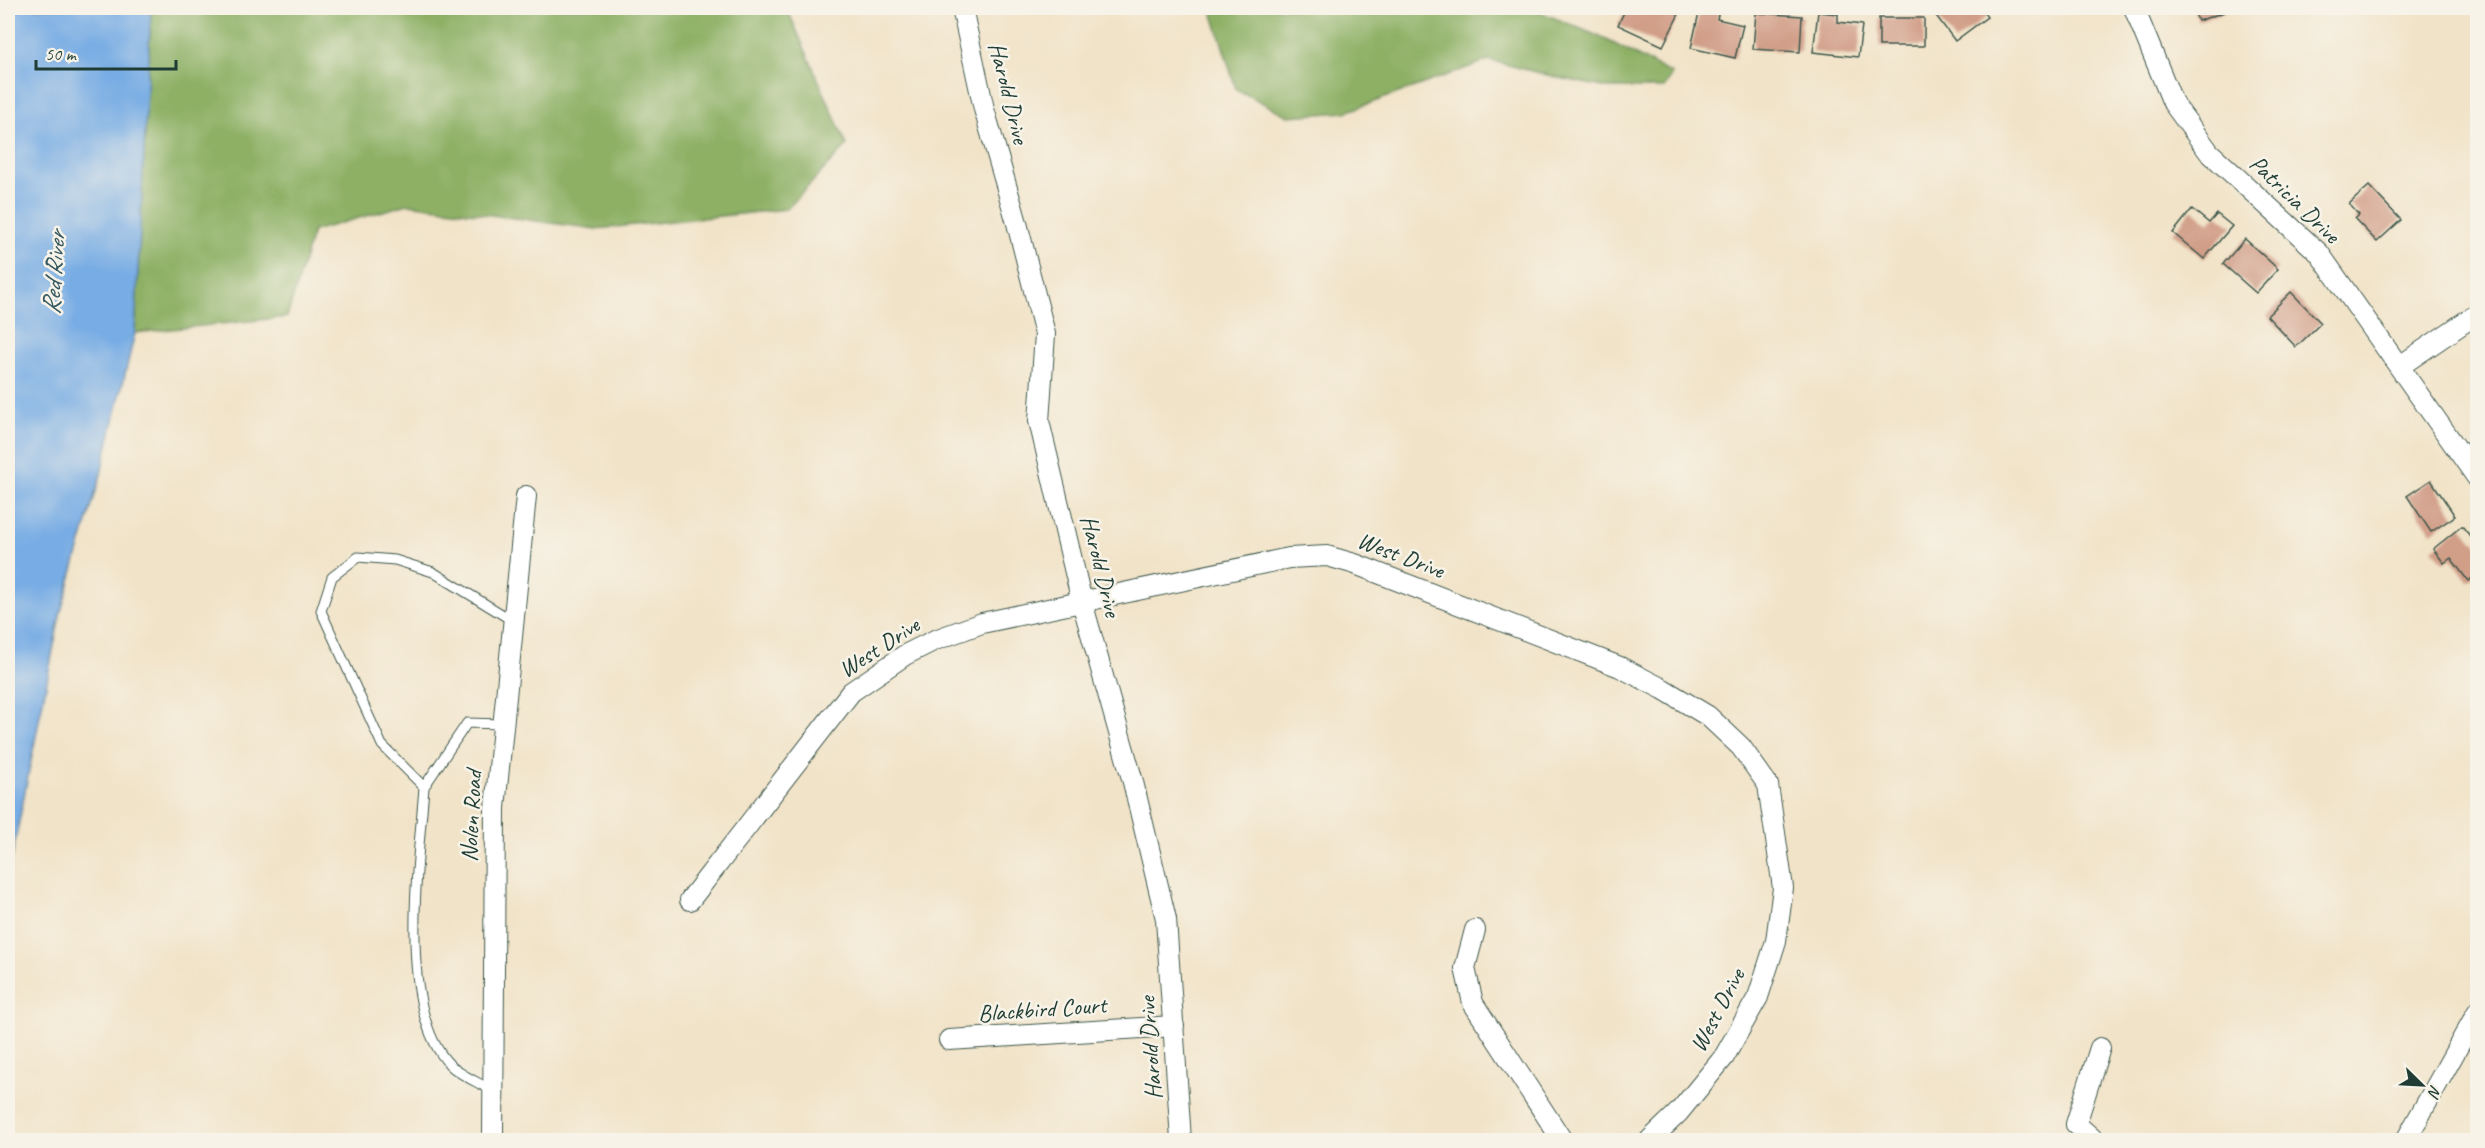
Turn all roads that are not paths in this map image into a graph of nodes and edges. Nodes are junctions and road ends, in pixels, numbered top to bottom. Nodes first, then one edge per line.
1 (962, 8) edge
2 (2134, 8) edge
3 (2478, 313) edge
4 (2400, 366) junction
5 (2478, 479) edge
6 (526, 496) dead end
7 (1082, 602) junction
8 (513, 621) junction
9 (503, 724) junction
10 (424, 787) junction
11 (690, 900) dead end
12 (1475, 930) dead end
13 (2478, 1011) edge
14 (1174, 1026) junction
15 (949, 1040) dead end
16 (2100, 1048) dead end
17 (493, 1091) junction
18 (493, 1140) edge
19 (1181, 1140) edge
20 (1563, 1140) edge
21 (1650, 1140) edge
22 (2094, 1140) edge
23 (2406, 1140) edge

1 - 7 street, Harold Drive
2 - 4 street, Patricia Drive
3 - 4 street
4 - 5 street, Patricia Drive
6 - 8 street, Nolen Road
7 - 11 street, West Drive
7 - 14 street, Harold Drive
7 - 21 street, West Drive
8 - 9 street, Nolen Road
8 - 10 lane
9 - 10 lane
9 - 17 street, Nolen Road
10 - 17 lane
12 - 20 street
13 - 23 street
14 - 15 street, Blackbird Court
14 - 19 street, Harold Drive
16 - 22 street
17 - 18 street, Nolen Road

